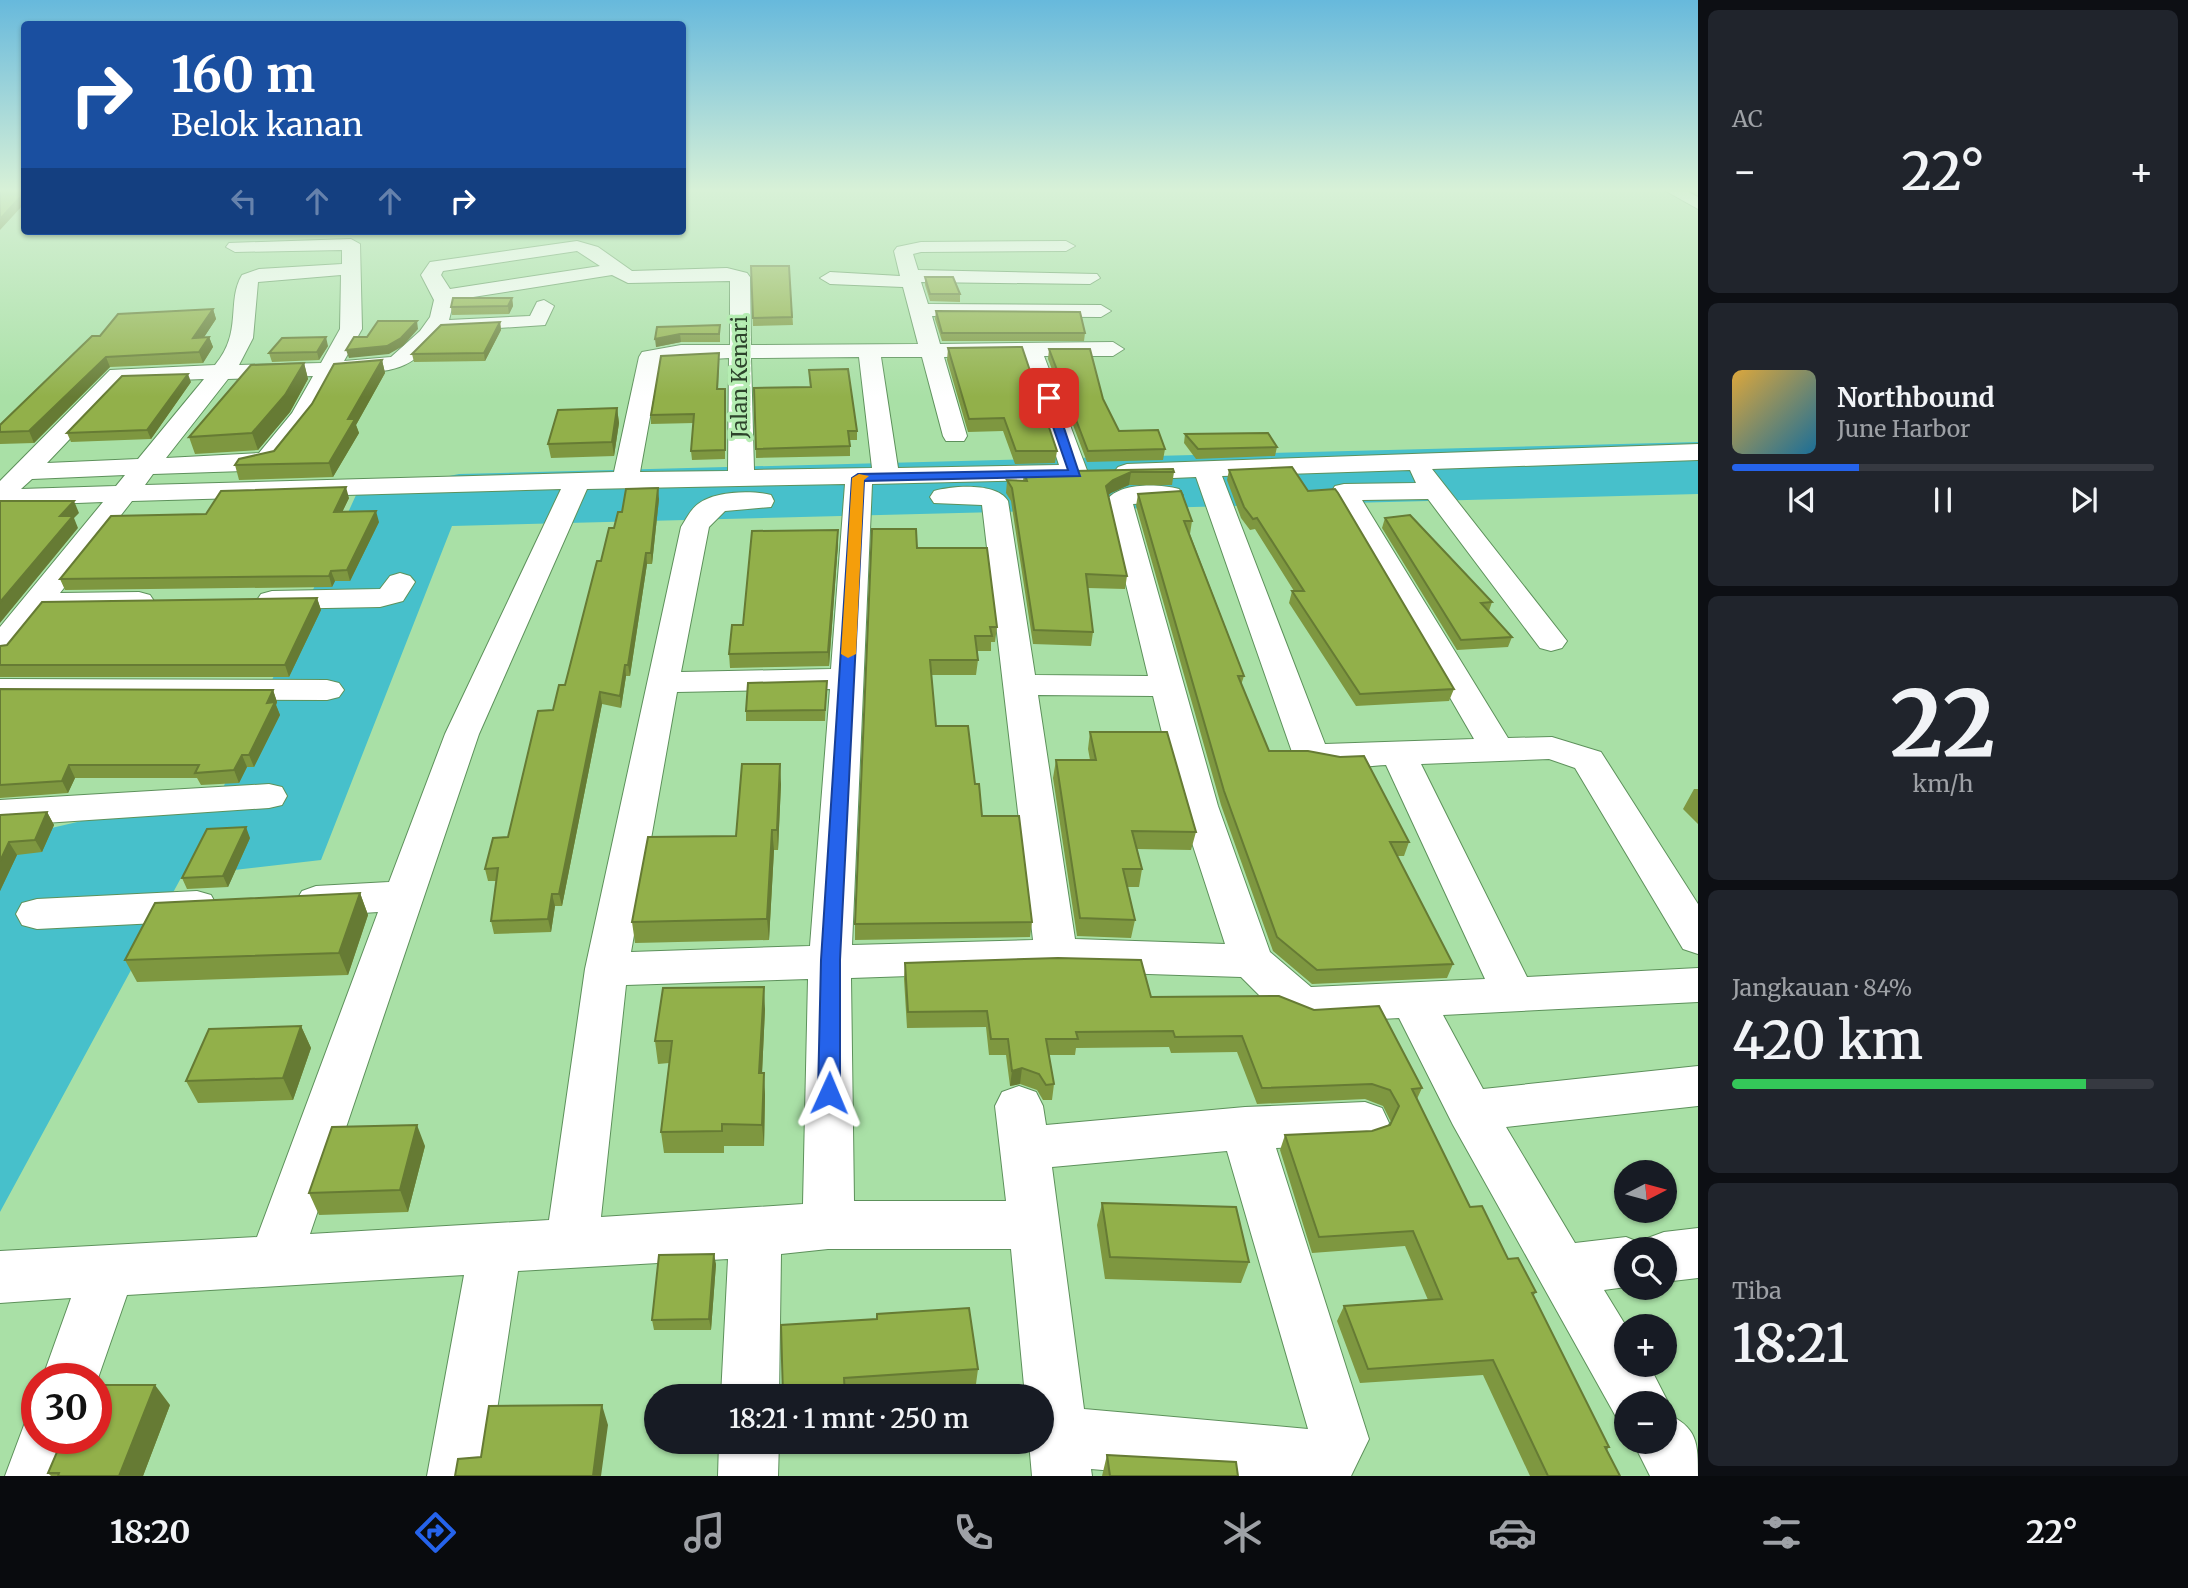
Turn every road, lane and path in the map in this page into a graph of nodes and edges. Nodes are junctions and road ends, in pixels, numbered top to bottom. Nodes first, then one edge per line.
1 (350, 259) edge
2 (484, 259) edge
3 (604, 259) edge
4 (905, 259) edge
5 (351, 268) junction
6 (615, 269) junction
7 (830, 278) dead end
8 (1090, 278) dead end
9 (910, 279) junction
10 (443, 296) junction
11 (544, 306) dead end
12 (919, 310) junction
13 (1101, 311) dead end
14 (435, 325) junction
15 (930, 349) junction
16 (1031, 349) junction
17 (1113, 349) dead end
18 (869, 350) junction
19 (740, 352) junction
20 (329, 369) junction
21 (222, 371) junction
22 (955, 436) dead end
23 (1698, 452) edge
24 (146, 466) junction
25 (27, 471) junction
26 (1075, 473) junction
27 (1425, 477) junction
28 (625, 480) junction
29 (741, 480) junction
30 (1211, 483) junction
31 (864, 484) junction
32 (574, 489) junction
33 (122, 496) junction
34 (0, 497) edge
35 (381, 593) dead end
36 (241, 600) edge
37 (173, 601) edge
38 (37, 602) junction
39 (1551, 641) dead end
40 (0, 648) edge
41 (847, 679) junction
42 (663, 682) junction
43 (1019, 685) junction
44 (1168, 686) junction
45 (0, 689) edge
46 (327, 690) dead end
47 (1498, 751) junction
48 (1399, 755) junction
49 (268, 796) dead end
50 (0, 813) edge
51 (404, 896) junction
52 (282, 902) edge
53 (227, 905) edge
54 (37, 914) dead end
55 (1698, 938) edge
56 (1056, 955) junction
57 (830, 960) junction
58 (1252, 961) junction
59 (606, 969) junction
60 (1698, 985) edge
61 (1514, 995) junction
62 (1413, 1001) junction
63 (1698, 1086) edge
64 (1470, 1111) junction
65 (1365, 1123) dead end
66 (1245, 1128) junction
67 (828, 1225) junction
68 (1035, 1225) junction
69 (755, 1233) junction
70 (572, 1241) junction
71 (496, 1246) junction
72 (1698, 1253) edge
73 (1677, 1255) edge
74 (274, 1261) junction
75 (1614, 1263) edge
76 (1560, 1270) junction
77 (108, 1271) junction
78 (0, 1277) edge
79 (75, 1363) edge
80 (750, 1384) edge
81 (1632, 1391) edge
82 (43, 1454) edge
83 (749, 1454) edge
84 (1670, 1454) edge
85 (1060, 1456) edge
86 (35, 1476) edge
87 (457, 1476) edge
88 (748, 1476) edge
89 (1684, 1476) edge

1 - 5 street
2 - 10 street
3 - 6 street
4 - 9 street
5 - 20 street
5 - 21 street
6 - 10 street
6 - 19 street, Jalan Kenari
7 - 9 street
8 - 9 street
9 - 12 street
10 - 14 street
11 - 14 street
12 - 13 street
12 - 15 street
14 - 20 street
15 - 16 street
15 - 18 street
15 - 22 street
16 - 17 street
16 - 26 street
18 - 19 street
18 - 31 street
19 - 28 street
19 - 29 street, Jalan Kenari
20 - 21 street
20 - 24 street
21 - 24 street
21 - 25 street
23 - 27 street
24 - 25 street
24 - 33 street
25 - 34 street
26 - 30 street
26 - 31 street
27 - 30 street
27 - 39 street
27 - 47 street
28 - 29 street
28 - 32 street
29 - 31 street
30 - 44 street
30 - 48 street
31 - 41 street
31 - 42 street
31 - 43 street
32 - 33 street
32 - 51 street
33 - 34 street
33 - 38 street
35 - 36 street
37 - 38 street
38 - 40 street
41 - 42 street
41 - 57 street
42 - 59 street
43 - 44 street
43 - 56 street
44 - 58 street
45 - 46 street
47 - 48 street
47 - 55 street
48 - 61 street
49 - 50 street
51 - 52 street
51 - 74 street
53 - 54 street
56 - 57 street
56 - 58 street
57 - 59 street
57 - 67 street
58 - 62 street
59 - 70 street
60 - 61 street
61 - 62 street
62 - 64 street
63 - 64 street
64 - 76 street
65 - 66 street
66 - 68 street
66 - 85 street
67 - 68 street
67 - 69 street
68 - 85 street
69 - 70 street
69 - 80 street
70 - 71 street
71 - 74 street
71 - 87 street
72 - 73 street
74 - 77 street
75 - 76 street
76 - 81 street
77 - 78 street
77 - 79 street
82 - 86 street
83 - 88 street
84 - 89 street

